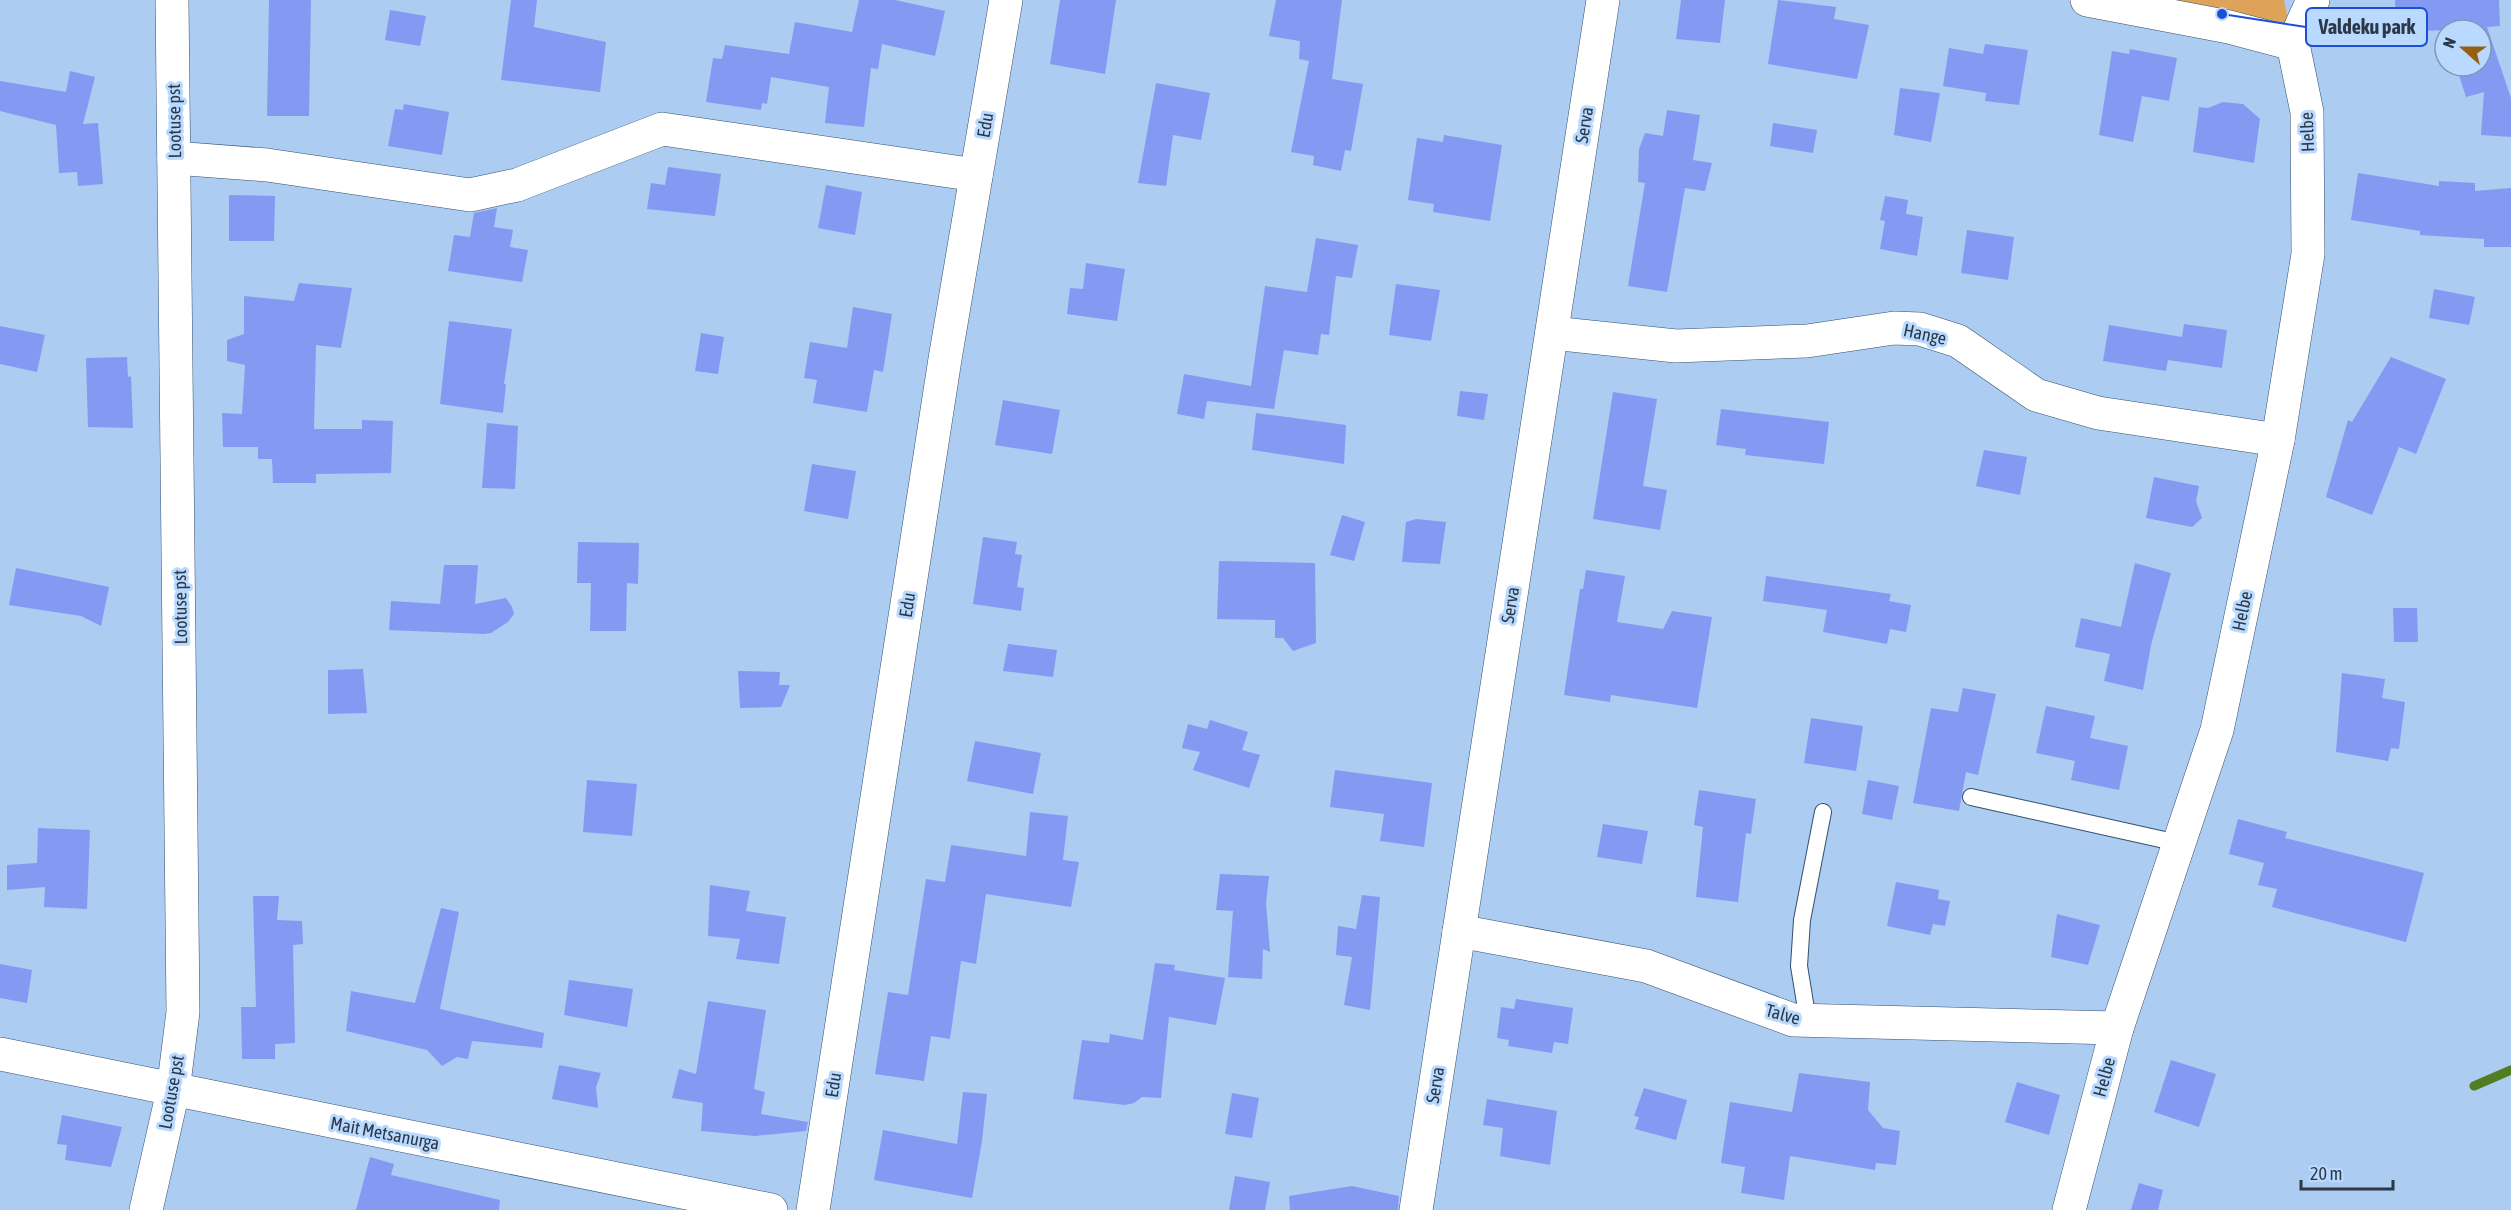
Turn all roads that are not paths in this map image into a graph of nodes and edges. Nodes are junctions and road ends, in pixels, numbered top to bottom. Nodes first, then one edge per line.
1 (172, 0) edge
2 (1006, 0) edge
3 (1603, 0) edge
4 (2086, 0) edge
5 (2313, 0) edge
6 (2293, 44) junction
7 (174, 158) junction
8 (976, 175) junction
9 (1552, 333) junction
10 (2278, 440) junction
11 (1971, 797) dead end
12 (1823, 812) dead end
13 (2178, 843) junction
14 (1459, 932) junction
15 (1808, 1021) junction
16 (2117, 1028) junction
17 (0, 1054) edge
18 (173, 1091) junction
19 (146, 1210) edge
20 (771, 1210) edge
21 (813, 1210) edge
22 (1416, 1210) edge
23 (2069, 1210) edge

1 - 7 street, Lootuse pst
2 - 8 street, Edu
3 - 9 street, Serva
4 - 6 street
5 - 6 street
6 - 10 street, Helbe
7 - 8 street
7 - 18 street, Lootuse pst
8 - 21 street, Edu
9 - 10 street, Hange
9 - 14 street, Serva
10 - 13 street, Helbe
11 - 13 lane
12 - 15 lane
13 - 16 street, Helbe
14 - 15 street, Talve
14 - 22 street, Serva
15 - 16 street, Talve
16 - 23 street, Helbe
17 - 18 street, Mait Metsanurga
18 - 19 street, Lootuse pst
18 - 20 street, Mait Metsanurga

